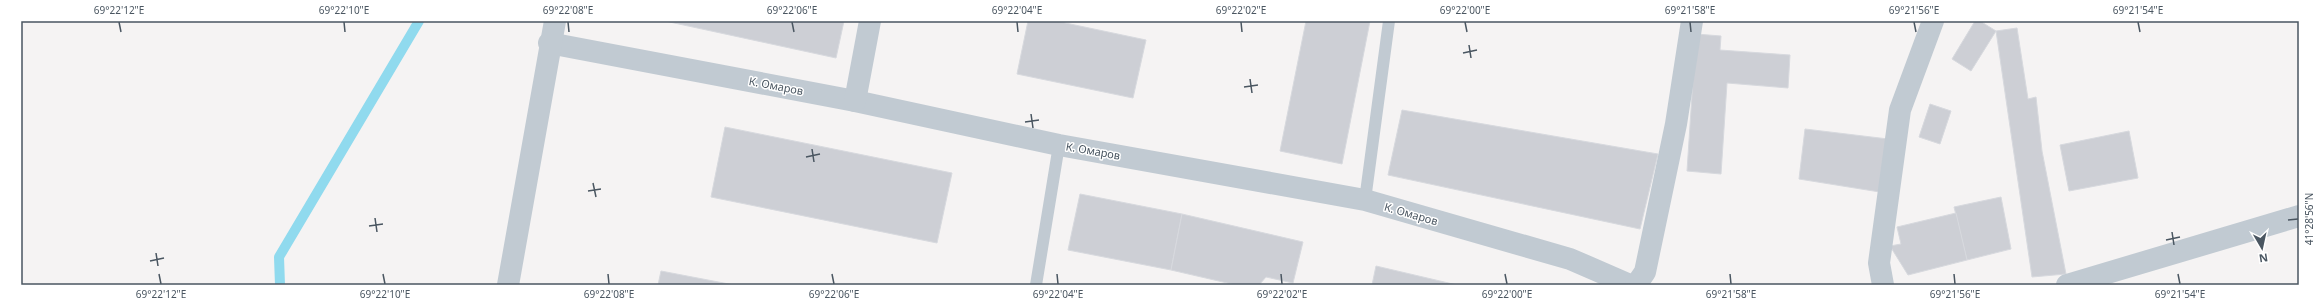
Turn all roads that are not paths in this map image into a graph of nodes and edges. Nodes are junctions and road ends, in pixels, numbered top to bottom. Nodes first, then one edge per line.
1 (554, 21) edge
2 (870, 21) edge
3 (1389, 21) edge
4 (1692, 21) edge
5 (1933, 21) edge
6 (549, 43) junction
7 (854, 101) junction
8 (1059, 145) junction
9 (1365, 200) junction
10 (2299, 216) edge
11 (508, 285) edge
12 (1036, 285) edge
13 (1630, 285) edge
14 (1636, 285) edge
15 (1883, 285) edge
16 (2067, 285) edge

1 - 6 street
2 - 7 street
3 - 9 lane
4 - 14 street
5 - 15 street
6 - 7 street, К. Омаров
6 - 11 street
7 - 8 street, К. Омаров
8 - 9 street, К. Омаров
8 - 12 lane
9 - 13 street, К. Омаров
10 - 16 street

